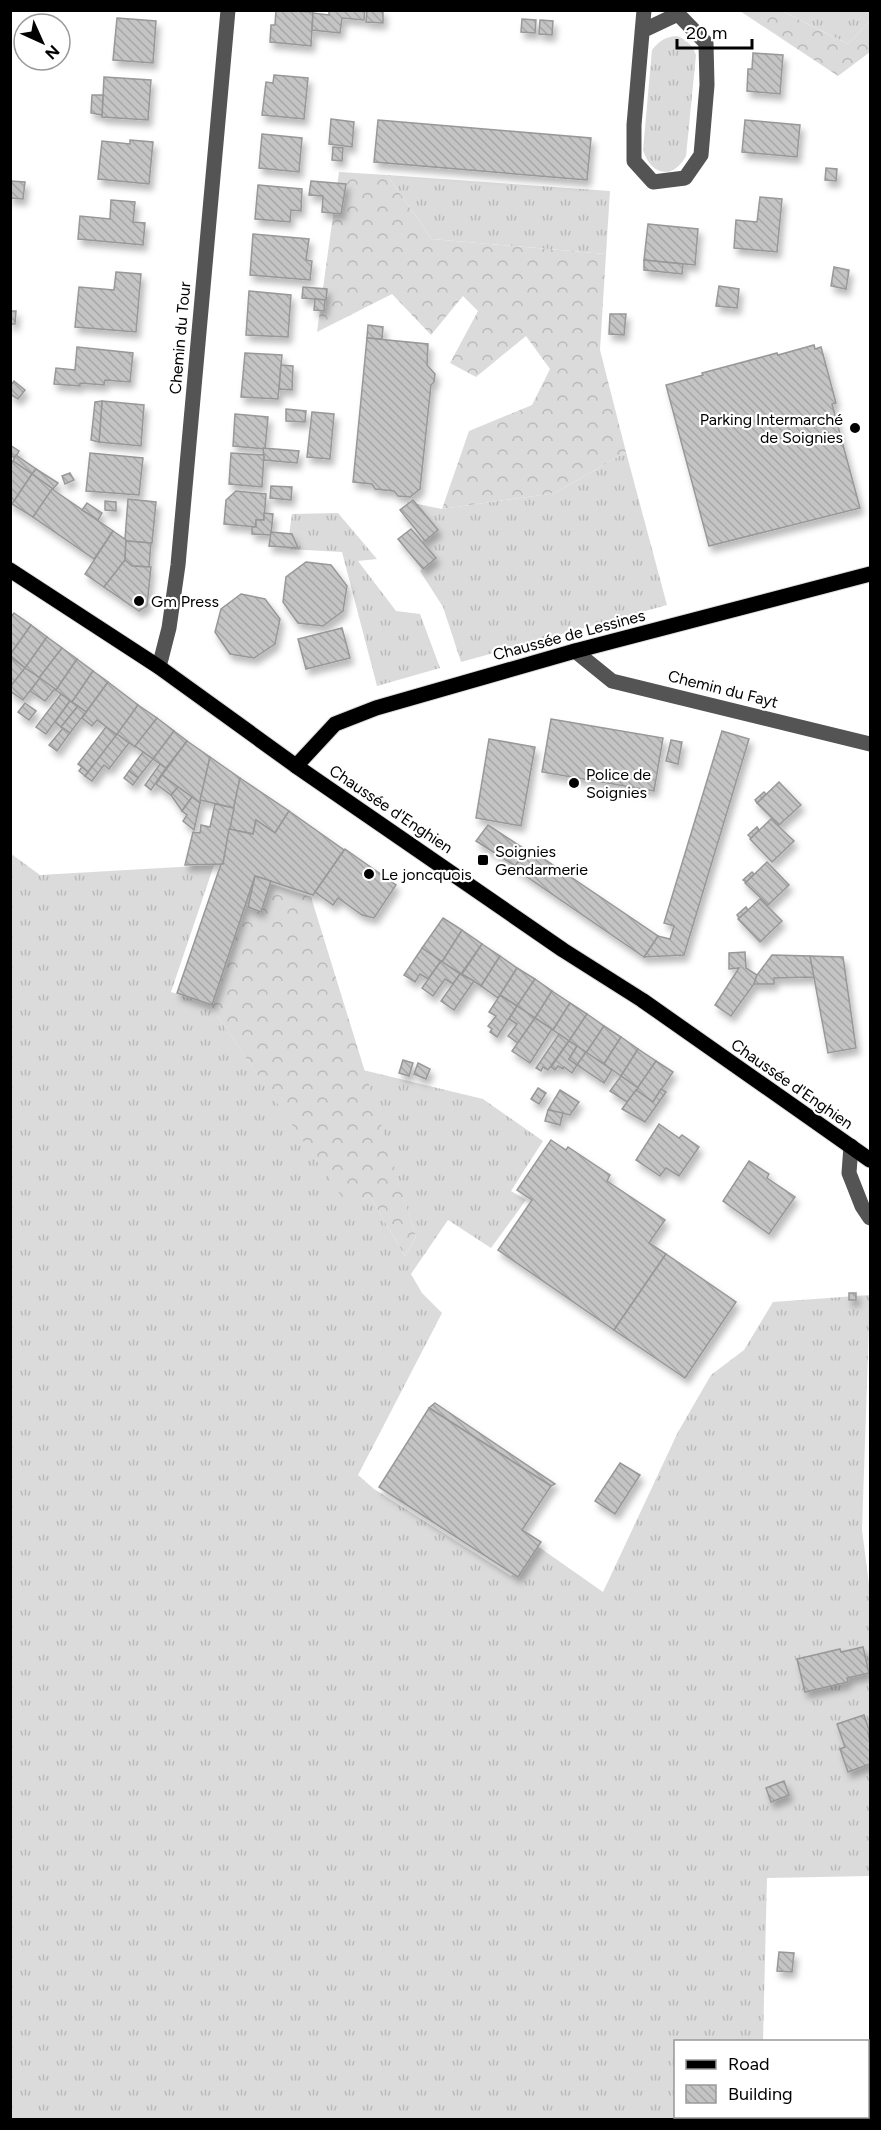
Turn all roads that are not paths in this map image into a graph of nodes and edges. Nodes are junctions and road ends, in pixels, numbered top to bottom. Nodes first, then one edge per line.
1 (228, 10) edge
2 (644, 10) edge
3 (642, 31) junction
4 (10, 570) edge
5 (870, 574) edge
6 (575, 651) junction
7 (159, 667) junction
8 (870, 744) edge
9 (296, 766) junction
10 (851, 1146) junction
11 (870, 1160) edge
12 (870, 1218) edge

1 - 7 street, Chemin du Tour
2 - 3 street
3 - 3 street
4 - 7 main road, Chaussée d'Enghien
5 - 6 main road, Chaussée de Lessines
6 - 8 street, Chemin du Fayt
6 - 9 main road, Chaussée de Lessines
7 - 9 main road, Chaussée d'Enghien
9 - 10 main road, Chaussée d'Enghien
10 - 11 main road, Chaussée d'Enghien
10 - 12 street

